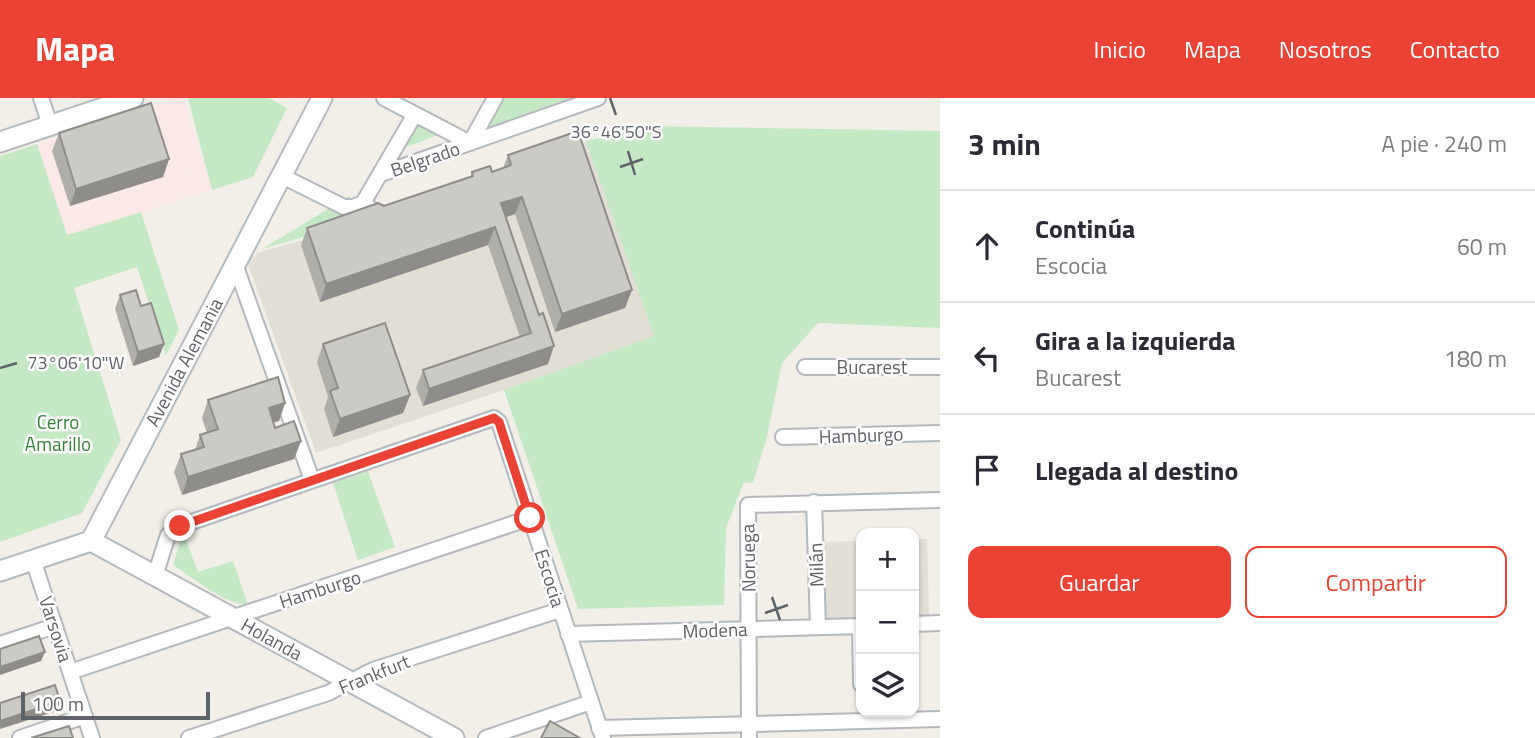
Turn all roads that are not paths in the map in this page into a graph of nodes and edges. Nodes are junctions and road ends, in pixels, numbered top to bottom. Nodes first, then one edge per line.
1 (41, 98) edge
2 (133, 98) edge
3 (322, 98) edge
4 (384, 98) edge
5 (495, 98) edge
6 (598, 98) edge
7 (415, 114) junction
8 (50, 125) junction
9 (0, 142) edge
10 (470, 143) junction
11 (381, 174) junction
12 (282, 176) junction
13 (363, 203) junction
14 (378, 214) edge
15 (235, 264) junction
16 (805, 367) dead end
17 (940, 368) edge
18 (940, 433) edge
19 (783, 437) dead end
20 (312, 480) junction
21 (940, 500) edge
22 (814, 502) junction
23 (530, 518) junction
24 (90, 541) junction
25 (33, 559) junction
26 (0, 570) edge
27 (155, 576) junction
28 (560, 610) junction
29 (233, 618) junction
30 (940, 623) edge
31 (919, 624) edge
32 (55, 626) junction
33 (856, 626) edge
34 (818, 627) junction
35 (749, 629) junction
36 (568, 634) junction
37 (0, 644) edge
38 (70, 672) junction
39 (349, 681) junction
40 (591, 702) junction
41 (85, 716) junction
42 (862, 717) edge
43 (940, 719) edge
44 (749, 731) edge
45 (601, 733) edge
46 (20, 738) edge
47 (92, 738) edge
48 (188, 738) edge
49 (454, 738) edge
50 (486, 738) edge
51 (863, 738) edge

1 - 8 street
2 - 8 street
3 - 12 street, Avenida Alemania
4 - 7 street, Belgrado
5 - 10 street
6 - 10 street, Belgrado
7 - 10 street, Belgrado
7 - 11 street
8 - 9 street
10 - 11 street, Belgrado
11 - 13 street
12 - 13 street
12 - 15 street, Avenida Alemania
13 - 14 street
15 - 20 street
15 - 24 street, Avenida Alemania
16 - 17 street, Bucarest
18 - 19 street, Hamburgo
20 - 23 street, Escocia
20 - 27 street
21 - 22 street
22 - 34 street, Milán
22 - 35 street, Noruega
23 - 28 street, Escocia
23 - 29 street, Hamburgo
24 - 25 street
24 - 27 street, Holanda
25 - 26 street
25 - 32 street, Varsovia
27 - 29 street, Holanda
28 - 36 street, Escocia
28 - 39 street, Frankfurt
29 - 38 street, Hamburgo
29 - 39 street, Holanda
30 - 31 street
32 - 37 street
32 - 38 street, Varsovia
33 - 34 street, Modena
34 - 35 street, Modena
35 - 36 street, Modena
35 - 44 street, Noruega
36 - 40 street, Escocia
38 - 41 street, Varsovia
39 - 48 street, Frankfurt
39 - 49 street, Holanda
40 - 45 street, Escocia
40 - 50 street
41 - 46 street
41 - 47 street, Varsovia
42 - 43 street
42 - 44 street
42 - 51 street
44 - 45 street

